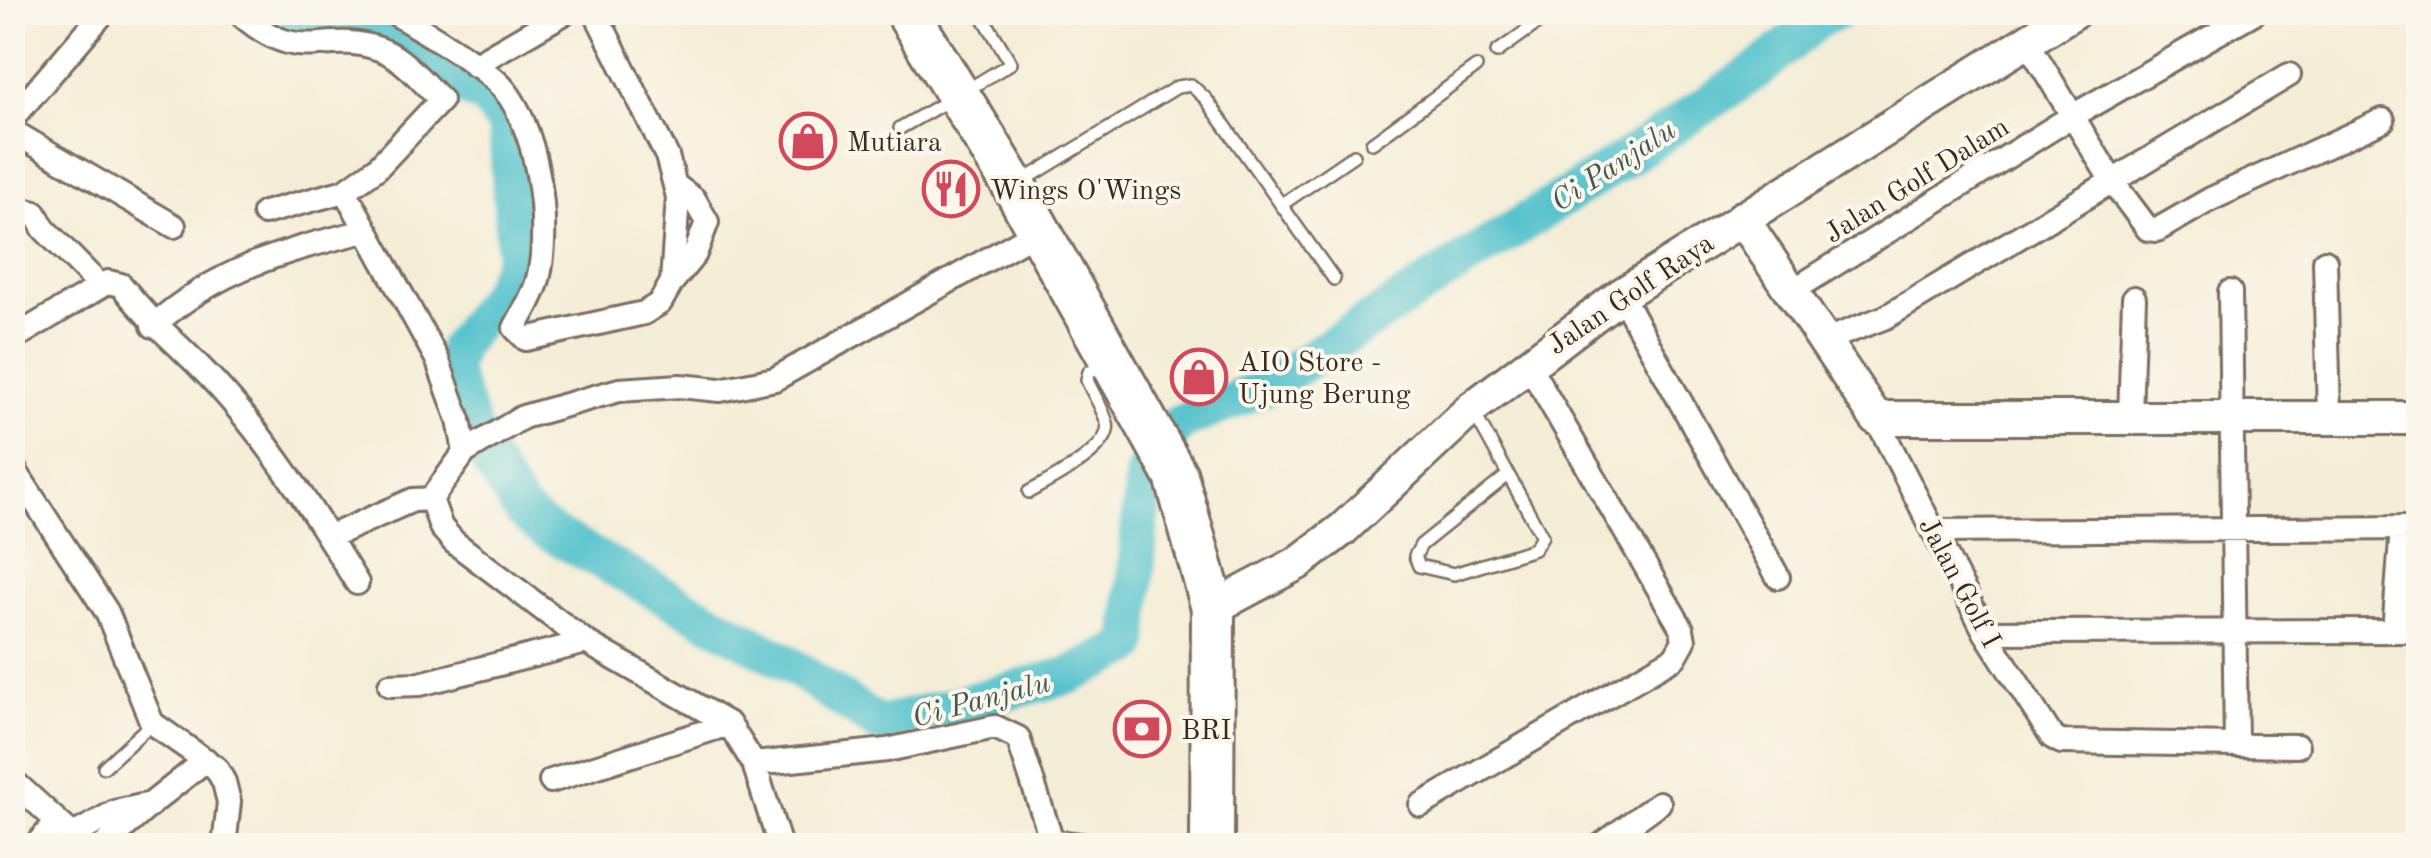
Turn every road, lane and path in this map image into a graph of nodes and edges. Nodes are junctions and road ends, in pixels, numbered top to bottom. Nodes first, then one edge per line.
1 (104, 12) edge
2 (238, 12) edge
3 (393, 12) edge
4 (566, 12) edge
5 (595, 12) edge
6 (907, 12) edge
7 (980, 12) edge
8 (1553, 12) edge
9 (2074, 12) edge
10 (2256, 12) edge
11 (2026, 41) junction
12 (1497, 52) dead end
13 (474, 65) junction
14 (1476, 67) dead end
15 (2289, 75) dead end
16 (958, 95) junction
17 (2074, 115) junction
18 (12, 119) edge
19 (2383, 120) dead end
20 (900, 128) dead end
21 (12, 131) edge
22 (1372, 143) dead end
23 (1354, 155) dead end
24 (2112, 181) junction
25 (674, 185) junction
26 (1014, 186) junction
27 (345, 191) junction
28 (1281, 206) junction
29 (12, 207) edge
30 (264, 214) dead end
31 (1742, 218) junction
32 (174, 226) dead end
33 (365, 231) junction
34 (1038, 231) junction
35 (2325, 261) dead end
36 (1334, 279) dead end
37 (672, 282) junction
38 (100, 286) junction
39 (2230, 292) dead end
40 (1789, 293) junction
41 (1621, 296) junction
42 (2134, 298) dead end
43 (153, 326) junction
44 (12, 340) edge
45 (1824, 341) junction
46 (1112, 358) junction
47 (1528, 364) junction
48 (1472, 408) junction
49 (2229, 416) junction
50 (2130, 417) junction
51 (2329, 417) junction
52 (1876, 418) junction
53 (2418, 418) edge
54 (466, 451) junction
55 (12, 466) edge
56 (1508, 475) junction
57 (1028, 492) dead end
58 (431, 498) junction
59 (2410, 528) edge
60 (2234, 530) junction
61 (1934, 531) junction
62 (329, 537) junction
63 (1778, 578) dead end
64 (357, 583) dead end
65 (1213, 608) junction
66 (2394, 631) junction
67 (2418, 631) edge
68 (1985, 632) junction
69 (2238, 632) junction
70 (586, 642) junction
71 (390, 685) dead end
72 (152, 722) junction
73 (728, 724) junction
74 (2236, 744) junction
75 (2296, 746) dead end
76 (206, 760) junction
77 (754, 764) junction
78 (104, 767) dead end
79 (12, 780) edge
80 (551, 782) dead end
81 (1659, 803) dead end
82 (151, 804) junction
83 (1421, 804) dead end
84 (57, 822) junction
85 (1041, 843) edge
86 (35, 846) edge
87 (103, 846) edge
88 (224, 846) edge
89 (780, 846) edge
90 (1090, 846) edge
91 (1212, 846) edge
92 (1600, 846) edge

1 - 18 street
2 - 27 street
3 - 13 street
4 - 13 street
5 - 25 street
6 - 16 highway
7 - 16 lane
8 - 12 lane
9 - 11 street, Jalan Golf Raya
10 - 17 street, Jalan Golf Dalam
11 - 17 street
11 - 31 street, Jalan Golf Raya
13 - 37 street
14 - 22 lane
15 - 24 street
16 - 20 lane
16 - 26 highway
17 - 24 street
17 - 40 street, Jalan Golf Dalam
19 - 24 street
21 - 32 street
23 - 28 lane
24 - 45 street
25 - 37 street
25 - 37 street
26 - 28 lane
26 - 34 highway
27 - 30 street
27 - 33 street
28 - 36 lane
29 - 38 street
31 - 40 street, Jalan Golf I
31 - 41 street, Jalan Golf Raya
33 - 43 street
33 - 54 street
34 - 46 highway
34 - 54 street
35 - 51 street
38 - 43 street
38 - 44 street
39 - 49 street
40 - 45 street, Jalan Golf I
41 - 47 street, Jalan Golf Raya
41 - 63 street
42 - 50 street
43 - 62 street
45 - 52 street, Jalan Golf I
46 - 57 lane
46 - 65 highway
47 - 48 street, Jalan Golf Raya
47 - 83 street
48 - 56 lane
48 - 65 street, Jalan Golf Raya
49 - 50 street
49 - 51 street
49 - 60 street
50 - 52 street
51 - 53 street
52 - 61 street, Jalan Golf I
54 - 58 street
55 - 72 street
56 - 56 lane
58 - 62 street
58 - 70 street
59 - 60 street
59 - 66 street
60 - 61 street
60 - 69 street
61 - 68 street, Jalan Golf I
62 - 64 street
65 - 91 highway
66 - 67 street
66 - 69 street
68 - 69 street
68 - 74 street, Jalan Golf I
69 - 74 street
70 - 71 street
70 - 73 street
72 - 76 street
72 - 78 lane
73 - 77 street
73 - 80 street
74 - 75 street, Jalan Golf I
76 - 82 street
76 - 88 street
77 - 85 street
77 - 89 street
79 - 84 street
81 - 92 street
82 - 84 street
82 - 87 street
84 - 86 street
85 - 90 street

